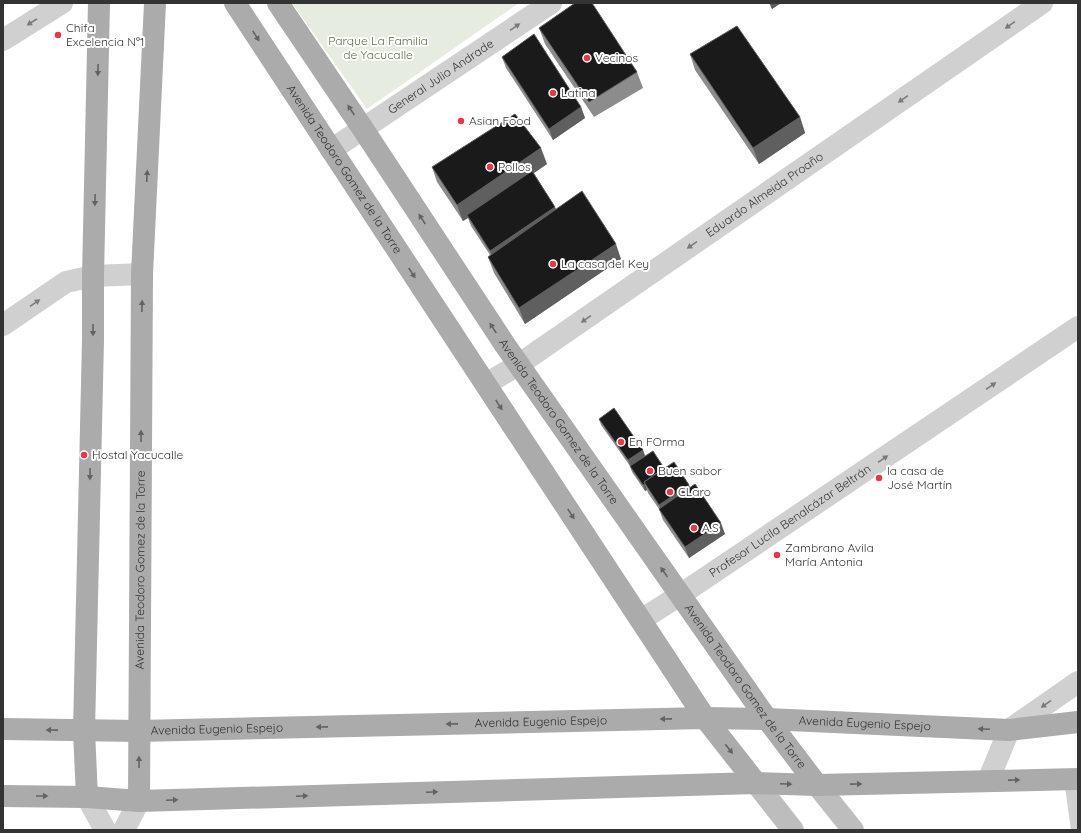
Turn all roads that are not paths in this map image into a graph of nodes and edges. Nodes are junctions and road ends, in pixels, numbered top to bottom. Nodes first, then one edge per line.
1 (62, 3) edge
2 (99, 3) edge
3 (155, 3) edge
4 (235, 3) edge
5 (278, 3) edge
6 (551, 3) edge
7 (1042, 3) edge
8 (3, 40) edge
9 (363, 128) junction
10 (331, 150) junction
11 (142, 274) junction
12 (93, 276) junction
13 (3, 324) edge
14 (1078, 327) edge
15 (518, 365) junction
16 (486, 384) junction
17 (680, 595) junction
18 (641, 620) junction
19 (1078, 682) edge
20 (705, 718) junction
21 (767, 719) junction
22 (1078, 722) edge
23 (3, 729) edge
24 (1009, 730) junction
25 (84, 731) junction
26 (139, 731) junction
27 (1076, 775) edge
28 (988, 781) junction
29 (756, 783) junction
30 (817, 785) junction
31 (3, 796) edge
32 (87, 797) junction
33 (139, 801) junction
34 (105, 830) edge
35 (124, 830) edge
36 (792, 830) edge
37 (853, 830) edge
38 (1078, 830) edge

1 -> 8 street
2 -> 12 main road
11 -> 3 main road, Avenida Teodoro Gomez de la Torre
4 -> 10 main road, Avenida Teodoro Gomez de la Torre
9 -> 5 main road, Avenida Teodoro Gomez de la Torre
9 -> 6 street, General Julio Andrade
7 -> 15 street, Eduardo Almeida Proaño
9 - 10 street, General Julio Andrade
15 -> 9 main road, Avenida Teodoro Gomez de la Torre
10 -> 16 main road, Avenida Teodoro Gomez de la Torre
11 - 12 street
26 -> 11 main road, Avenida Teodoro Gomez de la Torre
13 -> 12 street
12 -> 25 main road
17 -> 14 street, Profesor Lucila Benalcázar Beltrán
15 - 16 street, Eduardo Almeida Proaño
17 -> 15 main road, Avenida Teodoro Gomez de la Torre
16 -> 18 main road, Avenida Teodoro Gomez de la Torre
17 - 18 street, Profesor Lucila Benalcázar Beltrán
17 - 21 main road, Avenida Teodoro Gomez de la Torre
18 - 20 main road, Avenida Teodoro Gomez de la Torre
19 -> 24 street
20 - 21 main road, Avenida Eugenio Espejo
20 -> 26 main road, Avenida Eugenio Espejo
20 -> 29 main road, Avenida Teodoro Gomez de la Torre
24 -> 21 main road, Avenida Eugenio Espejo
21 - 30 main road, Avenida Teodoro Gomez de la Torre
22 - 24 main road, Avenida Eugenio Espejo
25 -> 23 main road, Avenida Eugenio Espejo
24 - 28 street
25 - 26 main road, Avenida Eugenio Espejo
25 - 32 main road
33 -> 26 main road, Avenida Teodoro Gomez de la Torre
28 -> 27 main road
27 - 38 lane
30 -> 28 main road
29 -> 30 main road
33 -> 29 main road
29 - 36 main road, Avenida Teodoro Gomez de la Torre
30 - 37 main road, Avenida Teodoro Gomez de la Torre
31 -> 32 main road
32 - 33 main road
32 - 34 street
33 - 35 street

